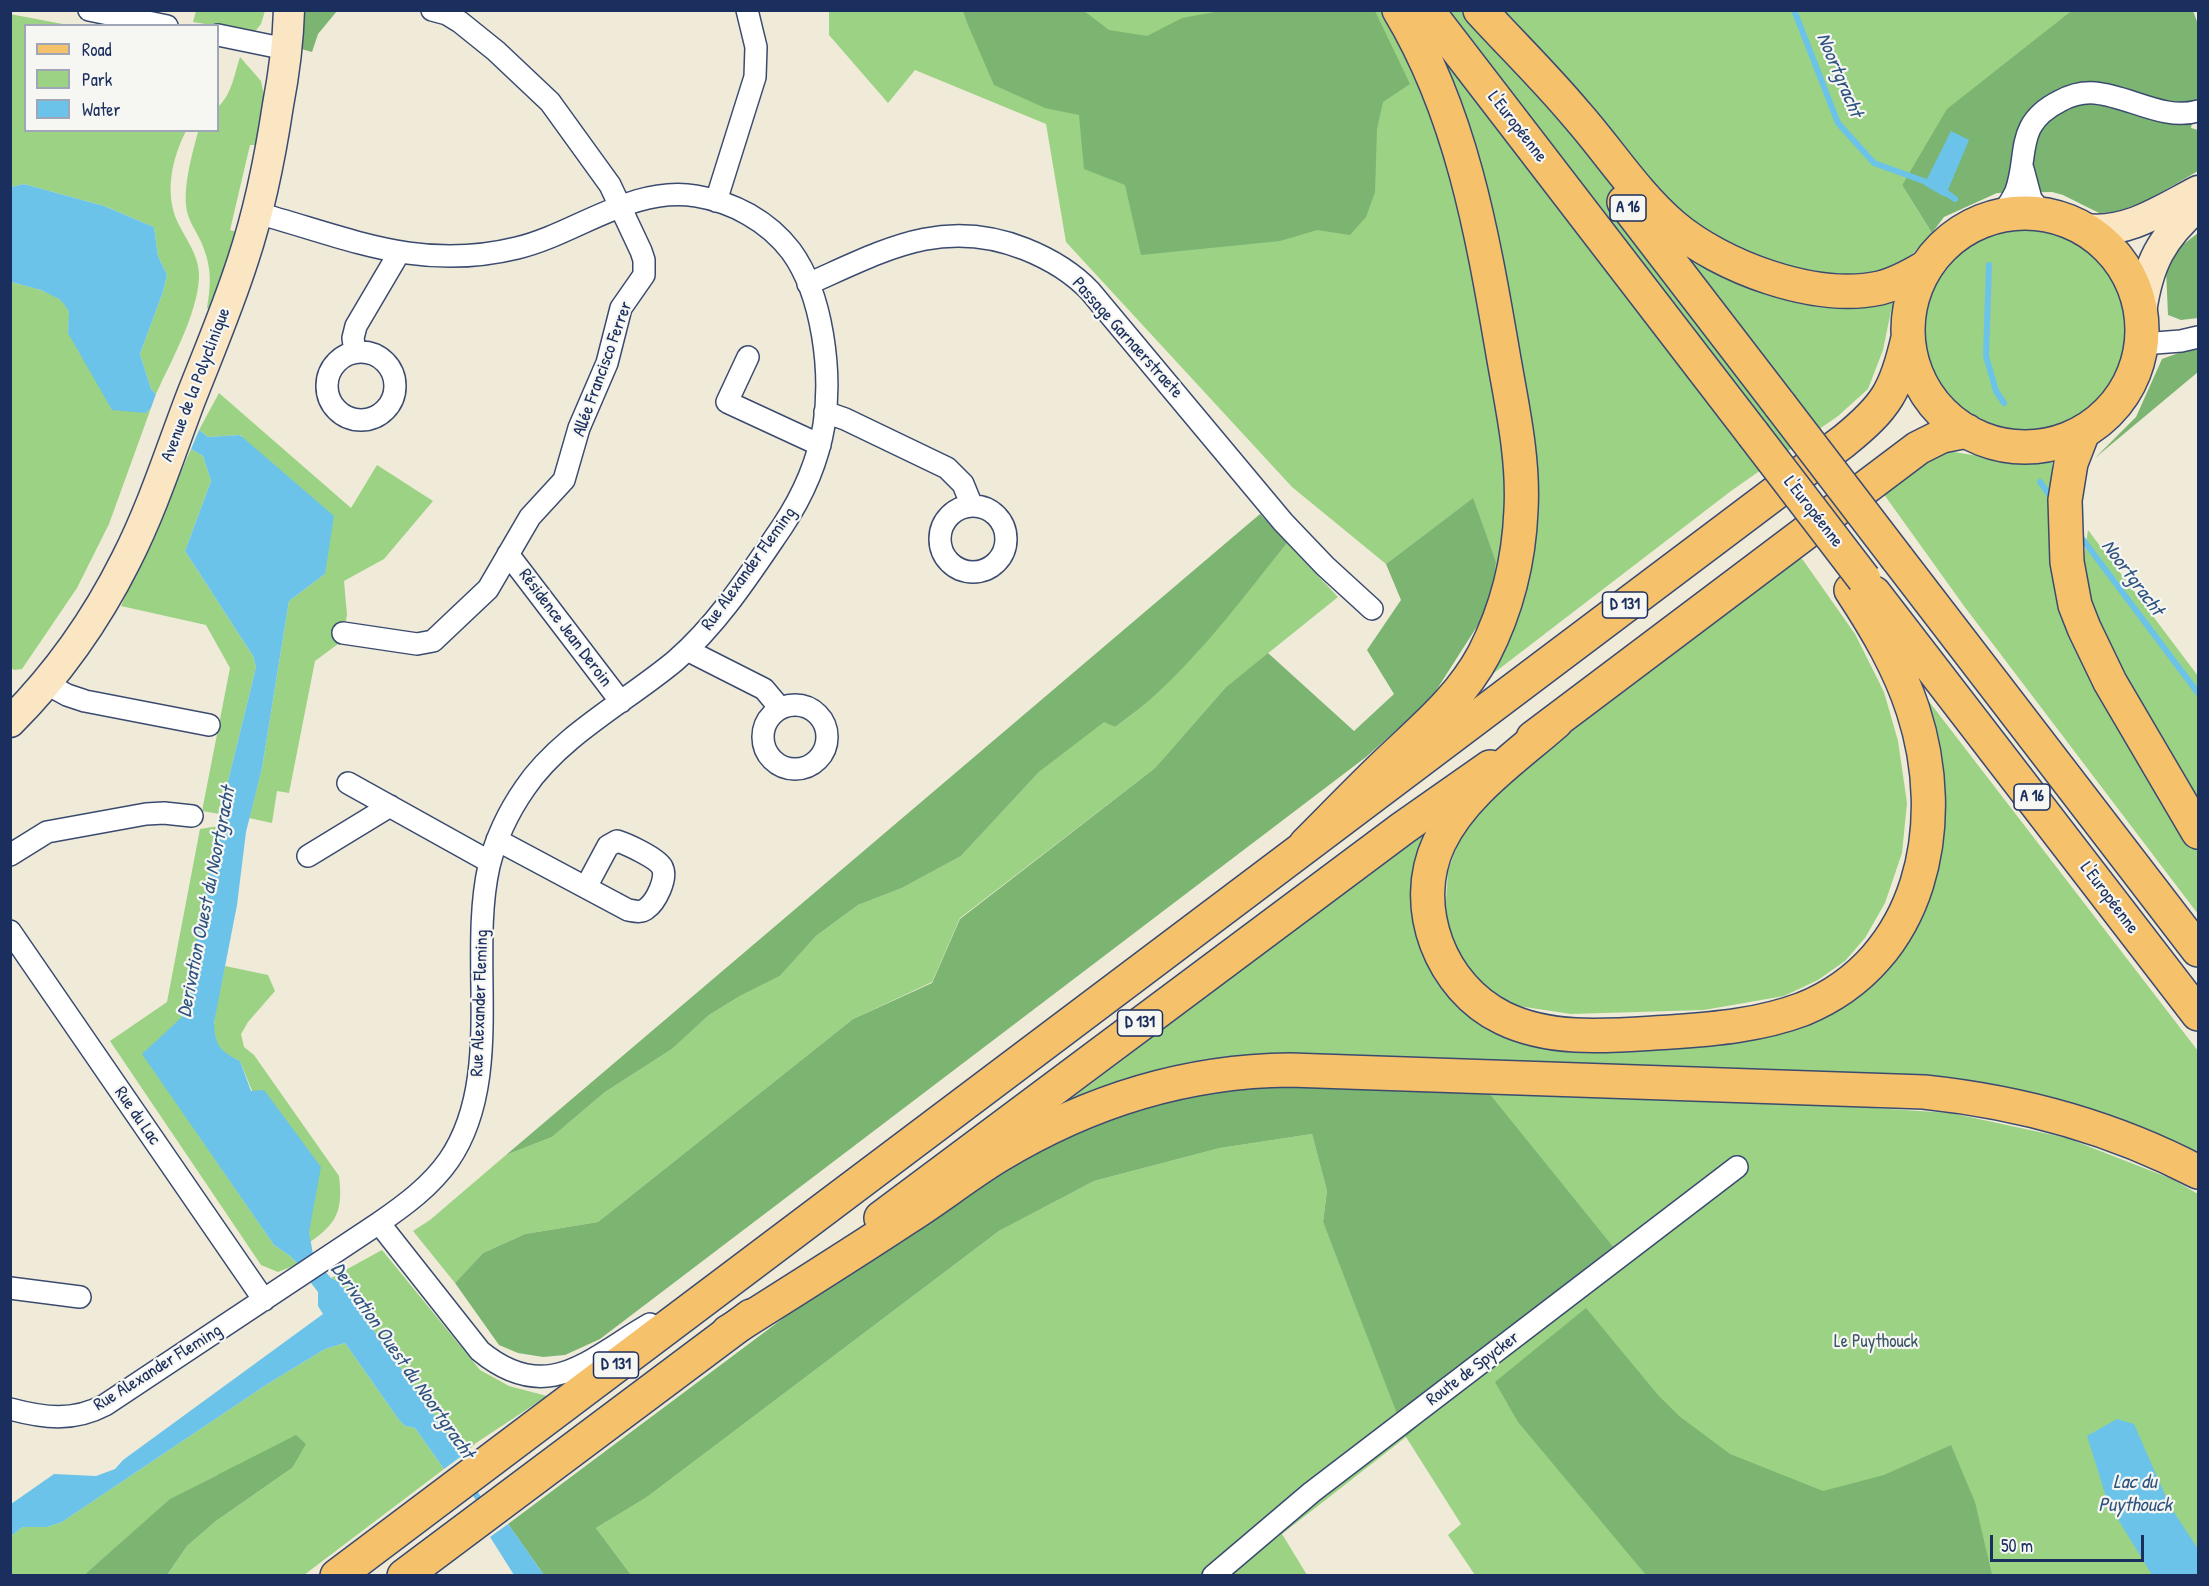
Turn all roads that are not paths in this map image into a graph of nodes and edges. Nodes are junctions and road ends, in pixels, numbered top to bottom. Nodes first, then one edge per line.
1 (89, 10) edge
2 (289, 10) edge
3 (432, 10) edge
4 (747, 10) edge
5 (1399, 10) edge
6 (1427, 10) edge
7 (1479, 10) edge
8 (157, 24) edge
9 (219, 35) edge
10 (286, 49) junction
11 (2199, 111) edge
12 (2022, 153) junction
13 (2199, 191) edge
14 (716, 201) junction
15 (2199, 206) edge
16 (622, 207) junction
17 (257, 213) junction
18 (2042, 213) junction
19 (2001, 215) junction
20 (2086, 230) junction
21 (399, 253) junction
22 (1926, 267) junction
23 (808, 284) junction
24 (2141, 328) junction
25 (2199, 337) edge
26 (1908, 338) junction
27 (355, 352) dead end
28 (748, 357) dead end
29 (825, 412) junction
30 (1967, 432) junction
31 (2083, 432) junction
32 (820, 445) junction
33 (972, 506) dead end
34 (508, 554) junction
35 (1857, 585) junction
36 (1372, 609) dead end
37 (343, 633) dead end
38 (687, 650) junction
39 (47, 684) junction
40 (621, 702) junction
41 (780, 708) dead end
42 (14, 710) edge
43 (1556, 722) junction
44 (209, 724) dead end
45 (348, 783) dead end
46 (390, 806) junction
47 (192, 816) dead end
48 (2199, 832) edge
49 (497, 840) junction
50 (1306, 844) junction
51 (10, 855) edge
52 (308, 856) dead end
53 (490, 862) junction
54 (586, 887) dead end
55 (10, 931) edge
56 (2199, 950) edge
57 (2199, 1014) edge
58 (1737, 1167) dead end
59 (2199, 1172) edge
60 (379, 1223) junction
61 (739, 1272) junction
62 (10, 1288) edge
63 (80, 1297) dead end
64 (264, 1300) junction
65 (728, 1332) junction
66 (10, 1409) edge
67 (337, 1575) edge
68 (404, 1575) edge
69 (1214, 1575) edge

1 - 8 street
2 - 10 street, Avenue de la Polyclinique
3 - 16 street, Allée Francisco Ferrer
4 - 14 street
5 - 50 main road
6 - 35 main road, L'Européenne / A 16, bridge
7 - 22 main road
7 - 56 main road, A 16, bridge
9 - 10 street
10 - 17 street, Avenue de la Polyclinique
11 - 12 street
12 - 18 street
12 - 19 street
13 - 20 street
14 - 16 street, Rue Alexander Fleming
14 - 23 street, Rue Alexander Fleming
15 - 24 street
16 - 21 street, Rue Alexander Fleming
16 - 34 street, Allée Francisco Ferrer
17 - 21 street, Rue Alexander Fleming
17 - 39 street, Avenue de la Polyclinique
18 - 19 main road
18 - 20 main road
19 - 22 main road
20 - 24 main road
21 - 27 street
22 - 26 main road
23 - 29 street, Rue Alexander Fleming
23 - 36 street, Passage Garnaerstraete
24 - 25 street
24 - 31 main road
26 - 30 main road
26 - 50 main road, D 131
28 - 32 street
29 - 32 street, Rue Alexander Fleming
29 - 33 street
30 - 31 main road
30 - 43 main road, D 131
31 - 48 main road
32 - 38 street, Rue Alexander Fleming
34 - 37 street, Allée Francisco Ferrer
34 - 40 street, Résidence Jean Deroin
35 - 43 main road
35 - 57 main road, L'Européenne / A 16
38 - 40 street, Rue Alexander Fleming
38 - 41 street
39 - 42 street, Avenue de la Polyclinique
39 - 44 street
40 - 49 street, Rue Alexander Fleming
43 - 65 main road, D 131
45 - 46 street
46 - 52 street
46 - 53 street
47 - 51 street
49 - 53 street, Rue Alexander Fleming
49 - 54 street
50 - 61 main road, D 131
53 - 60 street, Rue Alexander Fleming
55 - 64 street, Rue du Lac
58 - 69 street, Route de Spycker
59 - 65 main road
60 - 61 street
60 - 64 street, Rue Alexander Fleming
61 - 67 main road, D 131
62 - 63 street
64 - 66 street, Rue Alexander Fleming
65 - 68 main road, D 131

